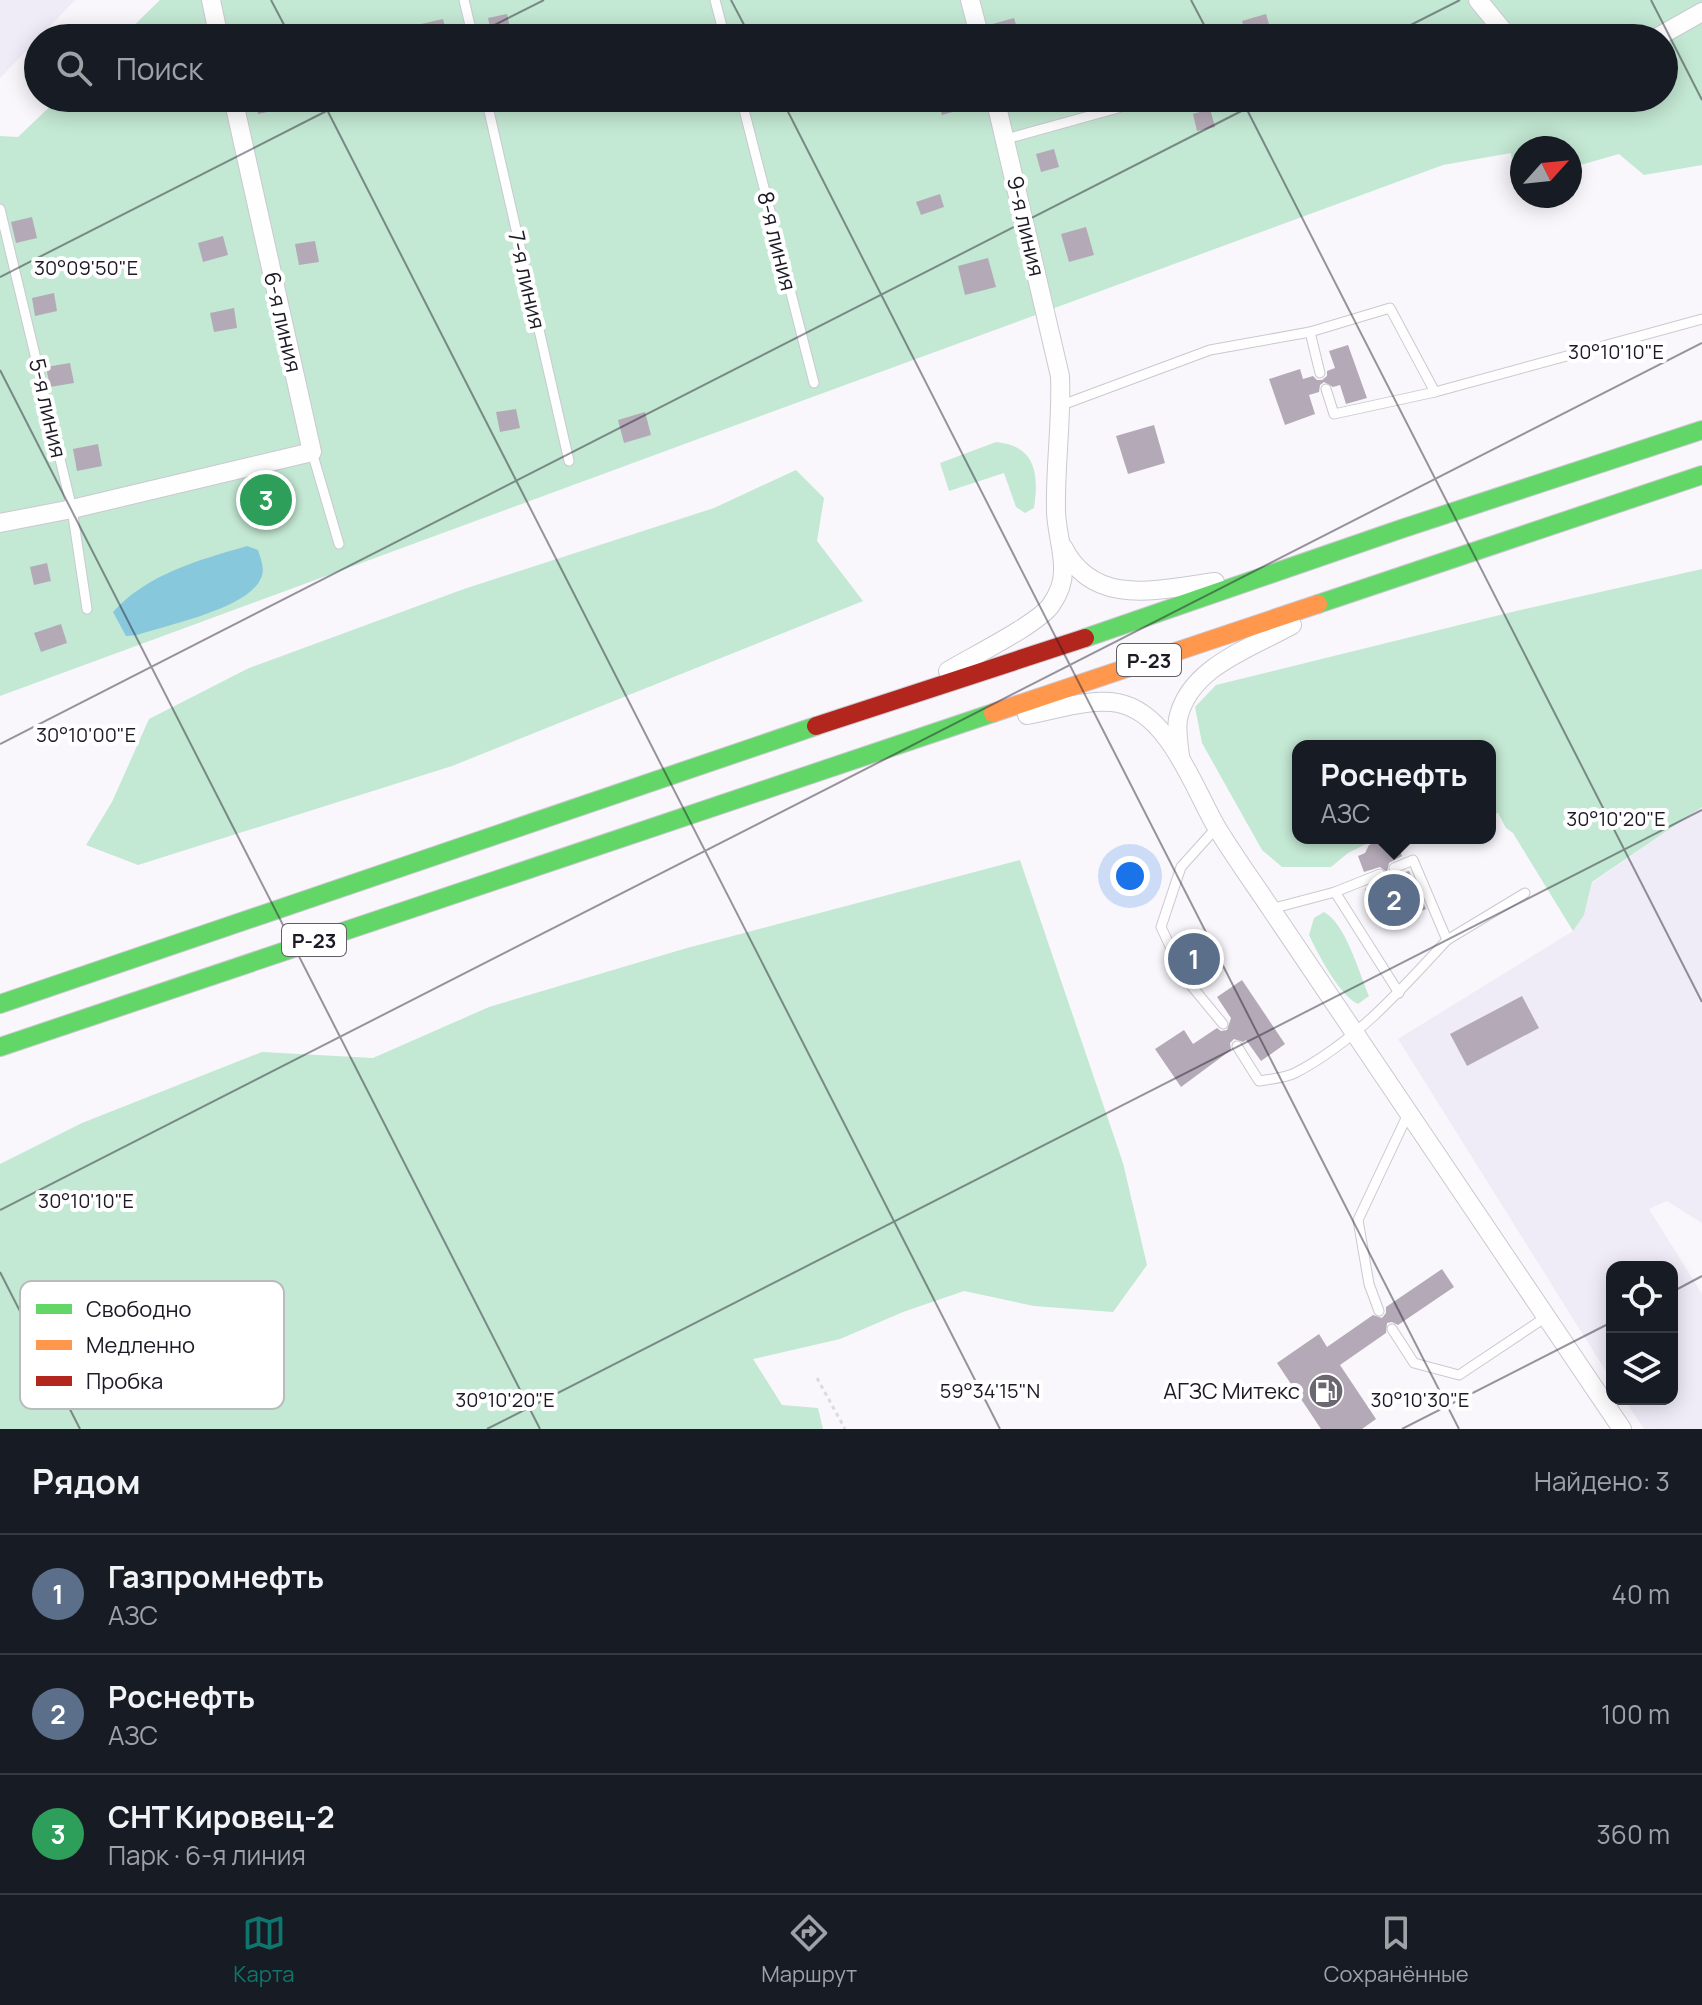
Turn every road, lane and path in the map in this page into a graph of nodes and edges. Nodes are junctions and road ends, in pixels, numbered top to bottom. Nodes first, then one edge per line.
1 (211, 0) edge
2 (464, 0) edge
3 (715, 0) edge
4 (970, 0) edge
5 (1478, 0) edge
6 (1702, 12) edge
7 (216, 24) edge
8 (470, 24) edge
9 (721, 24) edge
10 (976, 24) edge
11 (1498, 24) edge
12 (1678, 26) edge
13 (236, 112) edge
14 (489, 112) edge
15 (745, 112) edge
16 (999, 112) edge
17 (1103, 112) edge
18 (1006, 139) junction
19 (0, 209) edge
20 (1702, 319) edge
21 (1310, 332) junction
22 (1320, 373) dead end
23 (814, 383) dead end
24 (1326, 389) dead end
25 (1435, 392) junction
26 (1062, 405) junction
27 (1702, 430) edge
28 (312, 452) junction
29 (569, 461) dead end
30 (1702, 475) edge
31 (72, 509) junction
32 (0, 523) edge
33 (1058, 538) junction
34 (339, 544) dead end
35 (1267, 575) junction
36 (1345, 596) junction
37 (87, 609) dead end
38 (906, 697) junction
39 (954, 725) junction
40 (1180, 759) junction
41 (1217, 827) junction
42 (1394, 868) dead end
43 (1380, 874) dead end
44 (1335, 892) junction
45 (1525, 893) dead end
46 (1271, 909) junction
47 (1447, 940) junction
48 (1399, 993) junction
49 (0, 1004) edge
50 (1223, 1024) dead end
51 (1353, 1033) junction
52 (1237, 1046) dead end
53 (0, 1047) edge
54 (1408, 1114) junction
55 (1379, 1311) dead end
56 (1546, 1317) junction
57 (1392, 1329) dead end
58 (817, 1378) dead end
59 (845, 1429) edge
60 (1622, 1429) edge

1 - 7 street
2 - 8 lane
3 - 9 lane
4 - 10 street
5 - 11 street
6 - 12 street
13 - 28 street, 6-я линия
14 - 29 lane, 7-я линия
15 - 23 lane, 8-я линия
16 - 18 street, 9-я линия
17 - 18 lane
18 - 26 street, 9-я линия
19 - 31 lane, 5-я линия
20 - 25 lane
21 - 22 lane
21 - 25 lane
21 - 26 lane
24 - 25 lane
26 - 33 street, 9-я линия
27 - 35 highway, Р-23
28 - 31 street
28 - 34 lane, 6-я линия
30 - 36 highway, Р-23
31 - 32 street
31 - 37 lane, 5-я линия
33 - 35 street
33 - 38 street, 9-я линия
35 - 38 highway, Р-23
36 - 39 highway, Р-23
36 - 40 street
38 - 49 highway, Р-23
39 - 40 street
39 - 53 highway, Р-23
40 - 41 street
41 - 46 street
41 - 50 lane
42 - 47 lane
43 - 44 lane
44 - 46 lane
44 - 48 lane
45 - 47 lane
46 - 51 street
47 - 48 lane
48 - 51 lane
51 - 52 lane
51 - 54 street
54 - 55 lane
54 - 56 street
56 - 57 lane
56 - 60 street
58 - 59 path

